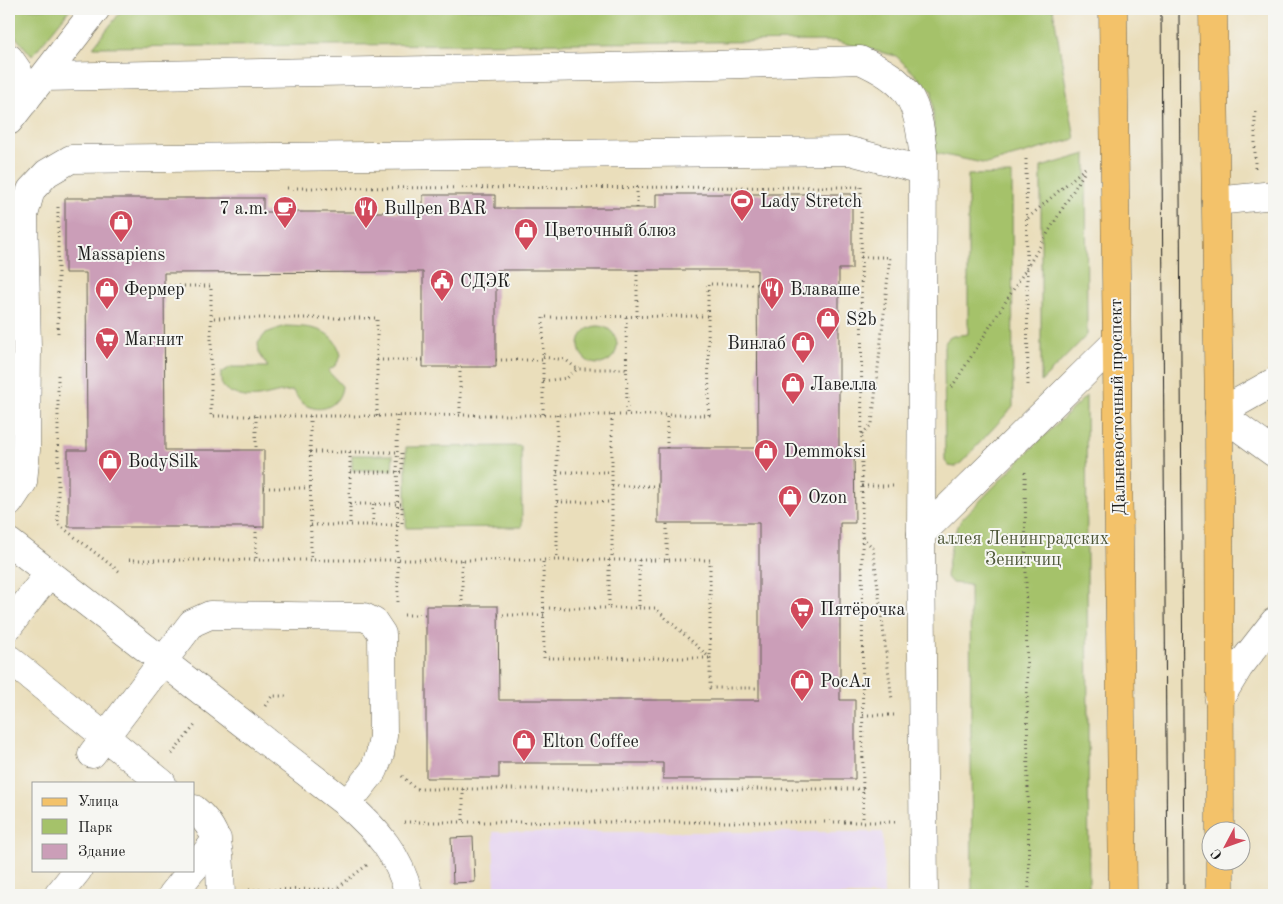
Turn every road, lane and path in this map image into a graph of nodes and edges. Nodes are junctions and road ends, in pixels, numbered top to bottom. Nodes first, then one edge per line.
1 (96, 9) edge
2 (1113, 9) edge
3 (1213, 9) edge
4 (9, 58) edge
5 (44, 77) junction
6 (17, 111) edge
7 (1255, 112) dead end
8 (1026, 159) dead end
9 (922, 170) junction
10 (861, 182) dead end
11 (861, 187) junction
12 (277, 188) dead end
13 (1265, 196) edge
14 (58, 198) dead end
15 (1216, 201) junction
16 (1028, 218) junction
17 (861, 257) junction
18 (890, 257) junction
19 (895, 257) dead end
20 (1028, 266) junction
21 (637, 270) dead end
22 (757, 284) dead end
23 (164, 286) dead end
24 (626, 316) junction
25 (637, 316) junction
26 (708, 316) junction
27 (211, 318) junction
28 (1117, 341) junction
29 (58, 346) dead end
30 (543, 358) junction
31 (377, 360) junction
32 (423, 360) dead end
33 (496, 360) dead end
34 (58, 366) dead end
35 (460, 367) dead end
36 (577, 369) junction
37 (627, 369) junction
38 (543, 381) junction
39 (1274, 382) edge
40 (946, 396) dead end
41 (1219, 413) junction
42 (543, 415) junction
43 (557, 415) junction
44 (612, 415) junction
45 (667, 415) junction
46 (256, 416) junction
47 (310, 416) junction
48 (377, 416) junction
49 (397, 416) junction
50 (460, 416) junction
51 (627, 416) junction
52 (1025, 431) junction
53 (862, 434) junction
54 (667, 448) dead end
55 (256, 450) dead end
56 (400, 451) junction
57 (310, 452) junction
58 (350, 452) junction
59 (1274, 453) edge
60 (350, 472) junction
61 (398, 472) junction
62 (557, 472) junction
63 (612, 472) junction
64 (612, 486) junction
65 (659, 486) dead end
66 (862, 486) junction
67 (883, 486) dead end
68 (264, 488) dead end
69 (311, 488) junction
70 (557, 502) junction
71 (612, 502) junction
72 (9, 503) edge
73 (350, 504) junction
74 (372, 504) junction
75 (398, 504) junction
76 (667, 523) dead end
77 (310, 525) junction
78 (350, 525) junction
79 (373, 525) junction
80 (400, 525) junction
81 (256, 527) dead end
82 (921, 534) junction
83 (862, 537) junction
84 (9, 542) edge
85 (129, 560) dead end
86 (256, 560) junction
87 (311, 560) junction
88 (398, 560) junction
89 (462, 560) junction
90 (544, 560) junction
91 (558, 560) junction
92 (611, 560) junction
93 (639, 560) junction
94 (667, 560) junction
95 (120, 572) dead end
96 (49, 574) junction
97 (462, 606) dead end
98 (544, 608) junction
99 (609, 608) junction
100 (639, 608) junction
101 (425, 615) dead end
102 (498, 615) dead end
103 (544, 615) junction
104 (398, 616) dead end
105 (1274, 622) edge
106 (9, 626) edge
107 (710, 658) junction
108 (9, 659) edge
109 (163, 662) junction
110 (759, 688) dead end
111 (287, 696) dead end
112 (1219, 700) junction
113 (214, 701) junction
114 (259, 713) dead end
115 (863, 715) junction
116 (882, 715) dead end
117 (894, 715) dead end
118 (99, 745) junction
119 (398, 772) dead end
120 (155, 781) edge
121 (863, 788) junction
122 (463, 789) junction
123 (347, 804) junction
124 (195, 810) edge
125 (399, 822) dead end
126 (463, 822) junction
127 (863, 822) junction
128 (904, 822) dead end
129 (1220, 822) edge
130 (217, 839) junction
131 (389, 848) junction
132 (195, 866) edge
133 (76, 872) edge
134 (191, 872) edge
135 (1220, 872) edge
136 (221, 893) edge
137 (58, 895) edge
138 (172, 895) edge
139 (409, 895) edge
140 (924, 895) edge
141 (1029, 895) edge
142 (1123, 895) edge
143 (1220, 895) edge

1 - 5 street
2 - 28 main road, Дальневосточный проспект
3 - 15 main road
4 - 6 street
5 - 6 street
5 - 9 street
7 - 13 path
8 - 16 path
9 - 72 street
9 - 82 street
10 - 11 path
11 - 12 path
11 - 17 path
13 - 15 street
14 - 29 path
15 - 41 main road
16 - 20 path
16 - 20 path
17 - 18 path
17 - 53 path
18 - 19 path
18 - 53 path
20 - 40 path
20 - 52 path
21 - 25 path
22 - 26 path
23 - 27 path
24 - 25 path
24 - 30 path
24 - 37 path
25 - 26 path
26 - 45 path
27 - 31 path
27 - 46 path
28 - 52 street
28 - 142 main road, Дальневосточный проспект
30 - 33 path
30 - 36 path
30 - 38 path
31 - 32 path
31 - 48 path
34 - 95 path
35 - 50 path
36 - 37 path
36 - 38 path
37 - 51 path
38 - 42 path
39 - 41 street
41 - 59 street
41 - 112 main road
42 - 43 path
42 - 50 path
43 - 44 path
43 - 62 path
44 - 51 path
44 - 63 path
45 - 51 path
45 - 54 path
46 - 47 path
46 - 55 path
47 - 48 path
47 - 57 path
48 - 49 path
49 - 50 path
49 - 56 path
52 - 82 street
52 - 141 path
53 - 66 path
56 - 58 path
56 - 61 path
57 - 58 path
57 - 69 path
58 - 60 path
60 - 61 path
60 - 73 path
61 - 75 path
62 - 63 path
62 - 70 path
63 - 64 path
64 - 65 path
64 - 71 path
66 - 67 path
66 - 83 path
68 - 69 path
69 - 77 path
70 - 71 path
70 - 91 path
71 - 92 path
73 - 74 path
73 - 78 path
74 - 75 path
74 - 79 path
75 - 80 path
76 - 94 path
77 - 78 path
77 - 87 path
78 - 79 path
79 - 80 path
80 - 88 path
81 - 86 path
82 - 140 street
83 - 115 path
83 - 117 path
84 - 96 street
85 - 86 path
86 - 87 path
87 - 88 path
88 - 89 path
89 - 90 path
89 - 97 path
90 - 91 path
90 - 98 path
91 - 92 path
92 - 93 path
92 - 99 path
93 - 94 path
93 - 100 path
94 - 107 path
96 - 106 street
96 - 109 street
98 - 99 path
98 - 103 path
99 - 100 path
100 - 107 path
101 - 104 path
102 - 103 path
103 - 107 path
105 - 112 street
107 - 110 path
108 - 118 street
109 - 113 street
109 - 118 street
109 - 123 street
111 - 114 path
112 - 129 main road
113 - 120 path
113 - 123 street
115 - 116 path
115 - 121 path
118 - 120 street
119 - 122 path
121 - 122 path
121 - 127 path
122 - 126 path
123 - 131 street
124 - 130 street
125 - 126 path
126 - 127 path
127 - 128 path
130 - 132 street
130 - 136 street
131 - 136 path
131 - 139 street
133 - 137 street
134 - 138 street
135 - 143 main road

